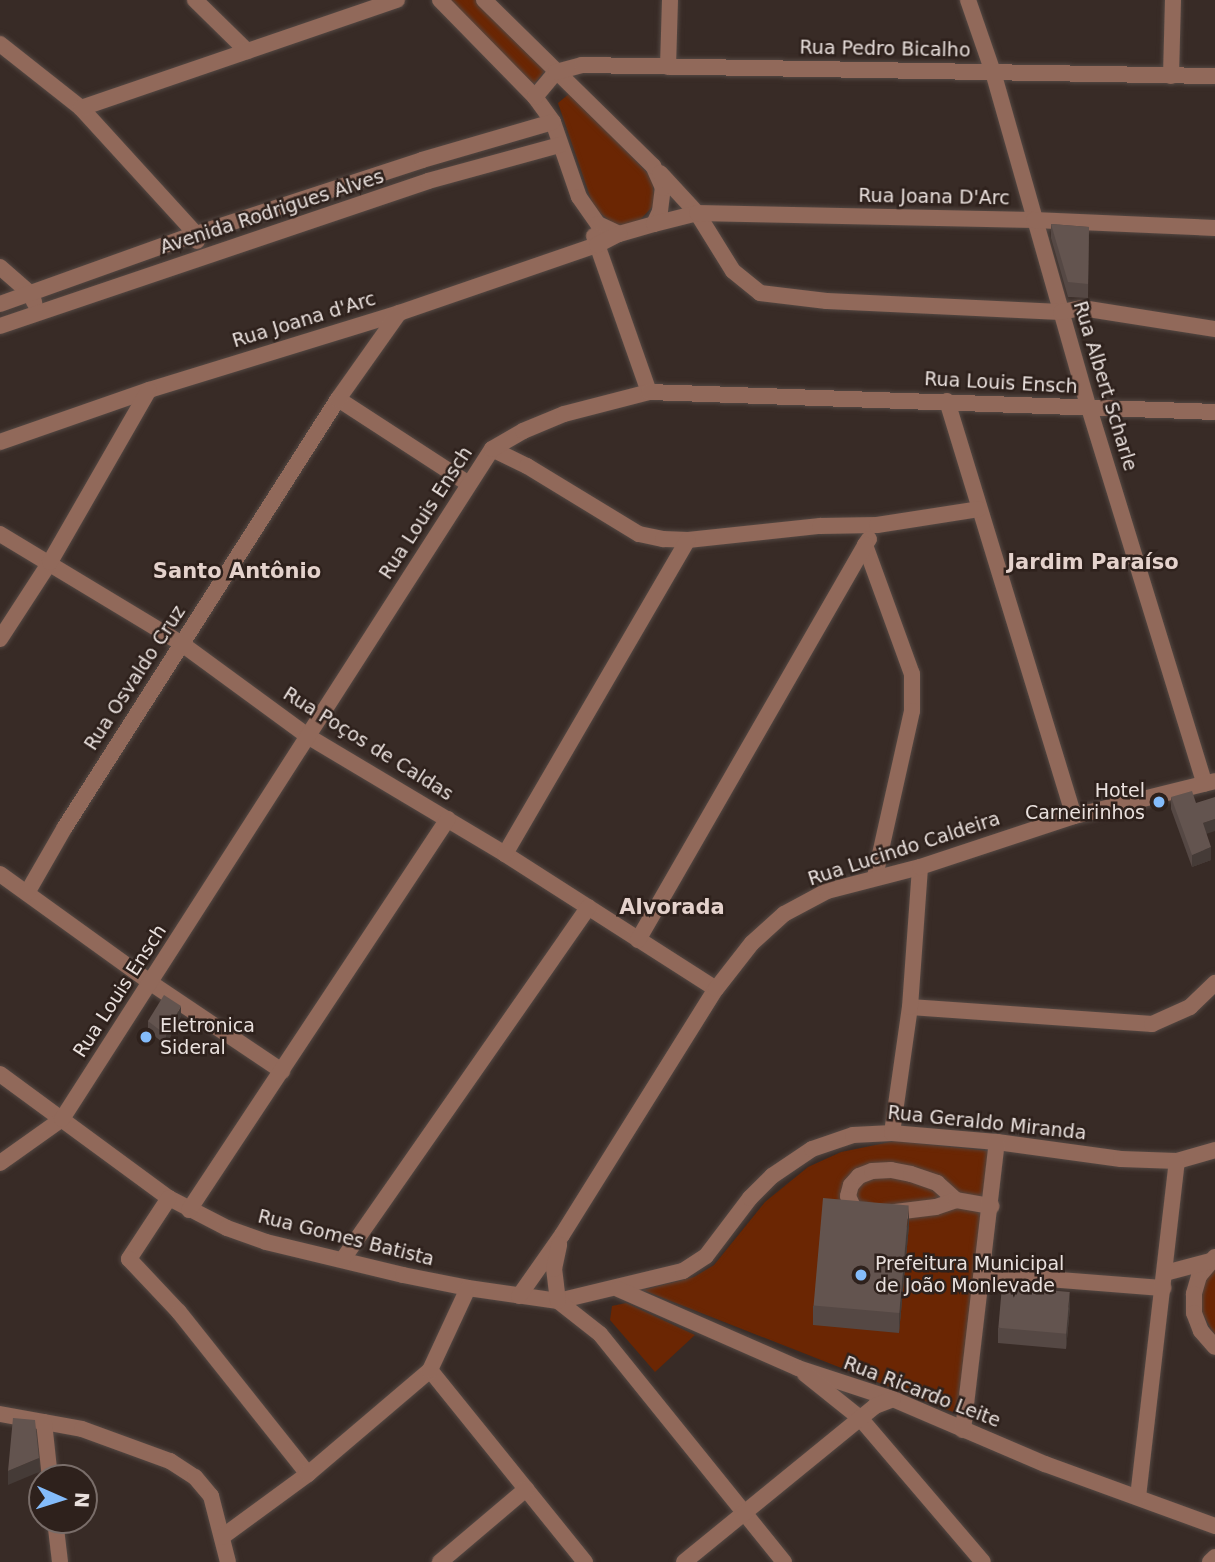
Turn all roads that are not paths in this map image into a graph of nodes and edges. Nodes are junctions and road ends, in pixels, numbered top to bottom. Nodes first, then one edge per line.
1 (195, 0) edge
2 (397, 0) edge
3 (440, 0) edge
4 (484, 0) edge
5 (670, 0) edge
6 (968, 0) edge
7 (1173, 0) edge
8 (0, 44) edge
9 (247, 51) junction
10 (668, 67) junction
11 (556, 72) junction
12 (993, 72) junction
13 (1171, 76) junction
14 (1215, 76) edge
15 (535, 97) junction
16 (81, 108) junction
17 (553, 122) junction
18 (560, 145) junction
19 (422, 160) junction
20 (653, 166) junction
21 (428, 181) junction
22 (579, 197) junction
23 (697, 212) junction
24 (1034, 220) junction
25 (654, 224) junction
26 (1215, 228) edge
27 (196, 234) junction
28 (619, 234) junction
29 (597, 245) junction
30 (201, 257) junction
31 (0, 267) edge
32 (31, 294) junction
33 (0, 304) edge
34 (39, 312) junction
35 (1061, 312) junction
36 (399, 313) junction
37 (0, 326) edge
38 (1215, 329) edge
39 (149, 390) junction
40 (649, 392) junction
41 (338, 399) junction
42 (947, 401) junction
43 (1089, 408) junction
44 (1215, 412) edge
45 (0, 442) edge
46 (492, 449) junction
47 (469, 484) junction
48 (979, 509) junction
49 (877, 525) junction
50 (0, 534) edge
51 (688, 540) junction
52 (865, 545) junction
53 (50, 562) junction
54 (0, 639) edge
55 (182, 644) junction
56 (309, 737) junction
57 (1210, 783) edge
58 (1074, 816) junction
59 (449, 819) junction
60 (505, 854) junction
61 (920, 867) junction
62 (0, 874) edge
63 (875, 877) junction
64 (27, 893) junction
65 (589, 907) junction
66 (638, 940) junction
67 (151, 983) junction
68 (1215, 983) edge
69 (716, 989) junction
70 (910, 1007) junction
71 (282, 1071) junction
72 (0, 1074) edge
73 (62, 1119) junction
74 (892, 1133) junction
75 (998, 1142) junction
76 (1215, 1150) edge
77 (1177, 1161) junction
78 (0, 1163) edge
79 (169, 1198) junction
80 (956, 1200) junction
81 (991, 1206) junction
82 (189, 1210) junction
83 (562, 1235) junction
84 (343, 1259) junction
85 (1213, 1259) edge
86 (984, 1274) junction
87 (1164, 1281) junction
88 (468, 1289) junction
89 (618, 1289) junction
90 (519, 1296) junction
91 (558, 1301) junction
92 (1215, 1347) edge
93 (798, 1368) junction
94 (430, 1370) junction
95 (893, 1399) junction
96 (0, 1414) edge
97 (860, 1418) junction
98 (44, 1422) junction
99 (963, 1430) junction
100 (48, 1464) edge
101 (308, 1474) junction
102 (526, 1489) junction
103 (1139, 1497) junction
104 (743, 1514) junction
105 (1215, 1526) edge
106 (57, 1534) edge
107 (222, 1537) junction
108 (1215, 1557) edge
109 (60, 1562) edge
110 (228, 1562) edge
111 (440, 1562) edge
112 (585, 1562) edge
113 (684, 1562) edge
114 (784, 1562) edge
115 (983, 1562) edge
116 (1210, 1562) edge

1 - 9 street
2 - 9 street
3 - 15 street
4 - 11 street
5 - 10 street
6 - 12 street, Rua Albert Scharle
7 - 13 street
8 - 16 street
9 - 16 street
10 - 11 street, Rua Pedro Bicalho
10 - 12 street, Rua Pedro Bicalho
11 - 15 street
11 - 20 street
12 - 13 street, Rua Pedro Bicalho
12 - 24 street, Rua Albert Scharle
13 - 14 street, Rua Pedro Bicalho
15 - 17 street
16 - 27 street
17 - 18 street
17 - 19 street, Avenida Rodrigues Alves
18 - 21 street, Avenida Rodrigues Alves
18 - 22 street
19 - 21 street
19 - 27 street, Avenida Rodrigues Alves
20 - 23 street
20 - 25 street
21 - 30 street, Avenida Rodrigues Alves
22 - 28 street
22 - 29 street
23 - 24 street, Rua Joana D'Arc
23 - 25 street, Rua Joana D'Arc
23 - 35 street
24 - 26 street, Rua Joana D'Arc
24 - 35 street, Rua Albert Scharle
25 - 28 street, Rua Joana D'Arc
27 - 30 street
27 - 32 street, Avenida Rodrigues Alves
28 - 29 street, Rua Joana d'Arc
29 - 36 street, Rua Joana d'Arc
29 - 40 street
30 - 34 street, Avenida Rodrigues Alves
31 - 32 street
32 - 33 street, Avenida Rodrigues Alves
32 - 34 street
34 - 37 street, Avenida Rodrigues Alves
35 - 38 street
35 - 43 street, Rua Albert Scharle
36 - 39 street, Rua Joana d'Arc
36 - 41 street, Rua Osvaldo Cruz
39 - 45 street, Rua Joana d'Arc
39 - 53 street
40 - 42 street, Rua Louis Ensch
40 - 46 street, Rua Louis Ensch
41 - 47 street
41 - 55 street, Rua Osvaldo Cruz
42 - 43 street, Rua Louis Ensch
42 - 48 street
43 - 44 street, Rua Louis Ensch
43 - 57 street, Rua Albert Scharle
46 - 47 street, Rua Louis Ensch
46 - 51 street
47 - 56 street, Rua Louis Ensch
48 - 49 street
48 - 58 street
49 - 51 street
49 - 52 street
50 - 53 street, Rua Poços de Caldas
51 - 60 street
52 - 63 street
52 - 66 street
53 - 54 street
53 - 55 street, Rua Poços de Caldas
55 - 56 street, Rua Poços de Caldas
55 - 64 street, Rua Osvaldo Cruz
56 - 59 street, Rua Poços de Caldas
56 - 67 street, Rua Louis Ensch
57 - 58 street, Rua Lucindo Caldeira
58 - 61 street, Rua Lucindo Caldeira
59 - 60 street, Rua Poços de Caldas
59 - 71 street
60 - 65 street, Rua Poços de Caldas
61 - 63 street, Rua Lucindo Caldeira
61 - 70 street
62 - 64 street
63 - 69 street, Rua Lucindo Caldeira
64 - 67 street
65 - 66 street, Rua Poços de Caldas
65 - 84 street
66 - 69 street, Rua Poços de Caldas
67 - 71 street
67 - 73 street, Rua Louis Ensch
68 - 70 street
69 - 83 street, Rua Lucindo Caldeira
70 - 74 street
71 - 82 street
72 - 73 street, Rua Gomes Batista
73 - 78 street, Rua Louis Ensch
73 - 79 street, Rua Gomes Batista
74 - 75 street, Rua Geraldo Miranda
74 - 89 street, Rua Geraldo Miranda
75 - 77 street, Rua Geraldo Miranda
75 - 81 street
76 - 77 street, Rua Geraldo Miranda
77 - 87 street
79 - 82 street, Rua Gomes Batista
79 - 101 street
80 - 80 street
80 - 81 street
81 - 86 street
82 - 84 street, Rua Gomes Batista
83 - 90 street, Rua Lucindo Caldeira
83 - 91 street, Rua Lucindo Caldeira
84 - 88 street, Rua Gomes Batista
85 - 87 street
85 - 92 street
86 - 87 street
86 - 99 street
87 - 103 street
88 - 90 street, Rua Gomes Batista
88 - 94 street
89 - 91 street, Rua Geraldo Miranda
89 - 93 street, Rua Ricardo Leite
90 - 91 street
91 - 104 street
93 - 95 street, Rua Ricardo Leite
93 - 97 street
94 - 101 street
94 - 102 street
95 - 97 street
95 - 99 street, Rua Ricardo Leite
96 - 98 street
97 - 104 street
97 - 115 street
98 - 100 street
98 - 107 street
99 - 103 street, Rua Ricardo Leite
101 - 107 street
102 - 111 street
102 - 112 street
103 - 105 street, Rua Ricardo Leite
104 - 113 street
104 - 114 street
106 - 109 street
107 - 110 street
108 - 116 street

